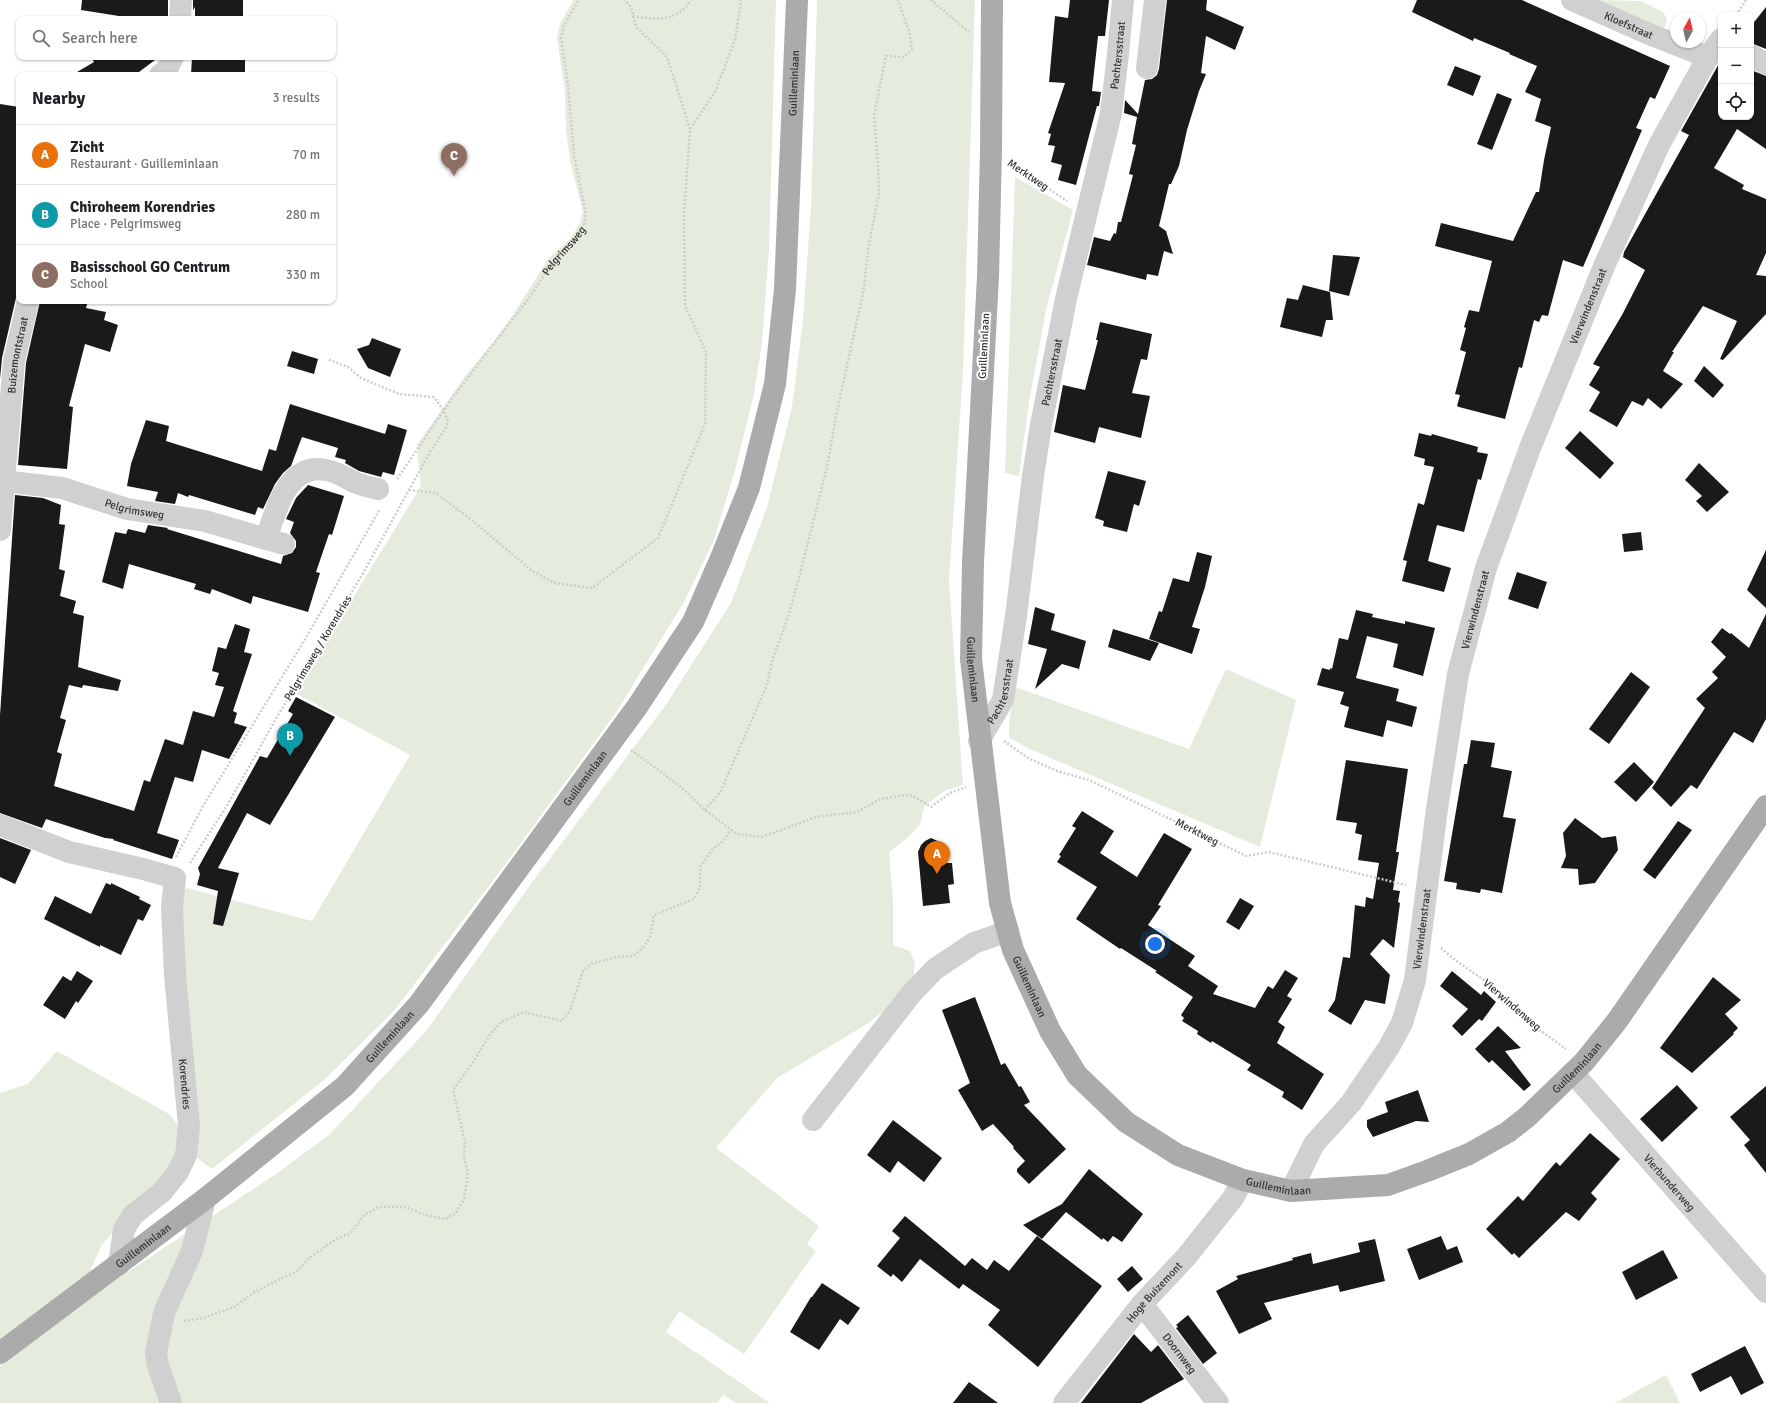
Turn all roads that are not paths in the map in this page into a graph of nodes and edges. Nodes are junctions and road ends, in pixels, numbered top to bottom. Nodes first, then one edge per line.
1 (181, 0) edge
2 (797, 0) edge
3 (992, 0) edge
4 (1123, 0) edge
5 (1155, 0) edge
6 (1572, 0) edge
7 (180, 16) edge
8 (1718, 43) edge
9 (1708, 57) junction
10 (1754, 57) edge
11 (172, 60) edge
12 (1766, 64) edge
13 (1147, 68) dead end
14 (164, 72) edge
15 (27, 304) edge
16 (3, 481) junction
17 (385, 493) road end
18 (0, 530) edge
19 (980, 741) junction
20 (1766, 806) edge
21 (0, 825) edge
22 (1008, 931) junction
23 (1579, 1067) junction
24 (813, 1120) dead end
25 (1243, 1180) junction
26 (1291, 1191) junction
27 (205, 1199) junction
28 (119, 1265) junction
29 (1766, 1292) edge
30 (1142, 1304) junction
31 (0, 1353) edge
32 (171, 1403) edge
33 (1064, 1403) edge
34 (1218, 1403) edge

1 - 7 street
2 - 27 main road, Guilleminlaan
3 - 19 main road, Guilleminlaan
4 - 19 street, Pachtersstraat
5 - 13 street
6 - 9 street, Kloefstraat
8 - 9 street, Vierwindenstraat
9 - 26 street, Vierwindenstraat
10 - 12 street
11 - 14 street
15 - 16 street, Buizemontstraat
16 - 17 street, Pelgrimsweg
16 - 18 street, Buizemontstraat
19 - 22 main road, Guilleminlaan
20 - 23 main road, Guilleminlaan
21 - 28 street, Korendries
22 - 24 street
22 - 25 main road, Guilleminlaan
23 - 26 main road, Guilleminlaan
23 - 29 street, Vierbunderweg
25 - 26 main road, Guilleminlaan
25 - 30 street, Hoge Buizemont
27 - 28 main road, Guilleminlaan
27 - 32 street
28 - 31 main road, Guilleminlaan
30 - 33 street, Hoge Buizemont
30 - 34 street, Doornweg

